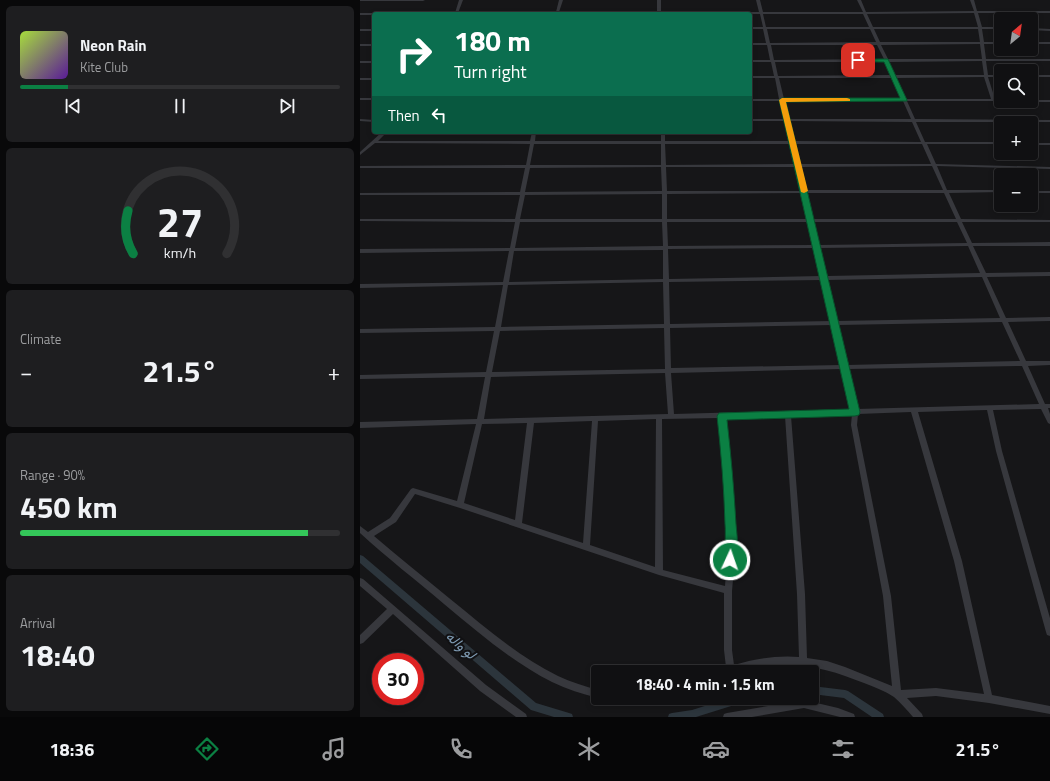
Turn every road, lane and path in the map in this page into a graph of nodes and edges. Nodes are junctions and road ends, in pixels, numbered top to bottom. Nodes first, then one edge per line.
1 (362, 0) edge
2 (423, 0) edge
3 (461, 0) edge
4 (560, 0) edge
5 (660, 0) edge
6 (758, 0) edge
7 (859, 0) edge
8 (972, 0) edge
9 (360, 4) edge
10 (457, 12) edge
11 (557, 12) edge
12 (659, 12) edge
13 (864, 12) junction
14 (976, 12) junction
15 (1050, 12) edge
16 (752, 13) edge
17 (761, 13) junction
18 (360, 14) edge
19 (372, 14) edge
20 (871, 27) junction
21 (980, 27) junction
22 (752, 28) edge
23 (765, 28) junction
24 (994, 28) edge
25 (1038, 29) edge
26 (360, 30) edge
27 (372, 30) edge
28 (1050, 30) edge
29 (878, 43) junction
30 (982, 43) junction
31 (994, 43) edge
32 (1038, 43) edge
33 (1050, 43) edge
34 (752, 44) edge
35 (769, 44) junction
36 (360, 45) edge
37 (372, 45) edge
38 (773, 60) junction
39 (886, 60) junction
40 (1050, 60) edge
41 (752, 61) edge
42 (984, 61) junction
43 (360, 62) edge
44 (372, 62) edge
45 (986, 76) junction
46 (994, 76) edge
47 (1038, 76) edge
48 (1050, 76) edge
49 (752, 77) edge
50 (777, 77) junction
51 (894, 77) junction
52 (360, 79) edge
53 (372, 79) edge
54 (360, 99) edge
55 (372, 99) edge
56 (752, 100) edge
57 (782, 100) junction
58 (904, 100) junction
59 (993, 100) joint
60 (1038, 100) edge
61 (1050, 101) edge
62 (360, 120) edge
63 (752, 120) edge
64 (787, 120) junction
65 (372, 121) edge
66 (914, 121) junction
67 (1050, 121) edge
68 (383, 134) edge
69 (534, 134) edge
70 (663, 134) edge
71 (374, 142) junction
72 (532, 143) junction
73 (663, 143) junction
74 (793, 143) junction
75 (924, 143) junction
76 (994, 143) edge
77 (1038, 144) edge
78 (1050, 144) edge
79 (360, 154) edge
80 (934, 165) junction
81 (528, 166) junction
82 (664, 166) junction
83 (798, 166) junction
84 (360, 167) edge
85 (1050, 168) edge
86 (804, 191) junction
87 (946, 191) junction
88 (524, 192) junction
89 (665, 192) junction
90 (994, 192) edge
91 (1038, 192) edge
92 (1050, 192) edge
93 (360, 194) edge
94 (360, 220) edge
95 (518, 220) junction
96 (665, 220) junction
97 (811, 220) junction
98 (959, 220) junction
99 (1050, 221) edge
100 (1050, 244) edge
101 (969, 245) junction
102 (817, 246) junction
103 (666, 248) junction
104 (512, 250) junction
105 (360, 251) edge
106 (1050, 274) edge
107 (984, 275) junction
108 (825, 278) junction
109 (666, 281) junction
110 (506, 284) junction
111 (360, 286) edge
112 (1004, 319) junction
113 (1050, 319) edge
114 (835, 323) junction
115 (667, 326) junction
116 (498, 329) junction
117 (360, 331) edge
118 (1024, 363) junction
119 (1050, 363) edge
120 (845, 367) junction
121 (668, 370) junction
122 (489, 375) junction
123 (360, 377) edge
124 (1047, 406) edge
125 (989, 407) junction
126 (914, 410) junction
127 (855, 412) junction
128 (788, 414) junction
129 (671, 416) junction
130 (722, 416) junction
131 (659, 417) junction
132 (595, 419) junction
133 (531, 420) junction
134 (480, 421) junction
135 (1050, 421) edge
136 (360, 425) edge
137 (460, 505) junction
138 (518, 524) junction
139 (360, 529) edge
140 (368, 536) junction
141 (586, 548) junction
142 (659, 572) junction
143 (360, 581) edge
144 (728, 591) junction
145 (393, 609) junction
146 (1050, 632) edge
147 (360, 640) edge
148 (803, 660) junction
149 (727, 665) edge
150 (754, 665) edge
151 (591, 692) edge
152 (897, 694) junction
153 (989, 699) junction
154 (1050, 710) edge
155 (837, 715) edge
156 (523, 717) edge
157 (727, 717) edge
158 (851, 717) edge
159 (919, 717) edge

1 - 2 street
1 - 9 street
3 - 10 street
4 - 11 street
5 - 12 street
6 - 17 street
7 - 13 street
8 - 14 street
13 - 14 street
13 - 17 street
13 - 20 street
14 - 15 street
14 - 21 street
16 - 17 street
17 - 23 street
18 - 19 street
20 - 21 street
20 - 23 street
20 - 29 street
21 - 24 street
21 - 30 street
22 - 23 street
23 - 35 street
25 - 28 street
26 - 27 street
29 - 30 street
29 - 35 street
29 - 39 street
30 - 31 street
30 - 42 street
32 - 33 street
34 - 35 street
35 - 38 street
36 - 37 street
38 - 39 street
38 - 41 street
38 - 50 street
39 - 42 street
39 - 51 street
40 - 42 street
42 - 45 street
43 - 44 street
45 - 46 street
45 - 51 street
45 - 59 street
47 - 48 street
49 - 50 street
50 - 51 street
50 - 57 street
51 - 58 street
52 - 53 street
54 - 55 street
56 - 57 street
57 - 58 street
57 - 64 street
58 - 59 street
58 - 66 street
60 - 61 street
62 - 65 street
63 - 64 street
64 - 66 street
64 - 74 street
66 - 67 street
66 - 75 street
68 - 71 street
69 - 72 street
70 - 73 street
71 - 72 street
71 - 79 street
72 - 73 street
72 - 81 street
73 - 74 street
73 - 82 street
74 - 75 street
74 - 83 street
75 - 76 street
75 - 80 street
77 - 78 street
80 - 83 street
80 - 85 street
80 - 87 street
81 - 82 street
81 - 84 street
81 - 88 street
82 - 83 street
82 - 89 street
83 - 86 street
86 - 87 street
86 - 89 street
86 - 97 street
87 - 90 street
87 - 98 street
88 - 89 street
88 - 93 street
88 - 95 street
89 - 96 street
91 - 92 street
94 - 95 street
95 - 96 street
95 - 104 street
96 - 97 street
96 - 103 street
97 - 98 street
97 - 102 street
98 - 99 street
98 - 101 street
100 - 101 street
101 - 102 street
101 - 107 street
102 - 103 street
102 - 108 street
103 - 104 street
103 - 109 street
104 - 105 street
104 - 110 street
106 - 107 street
107 - 108 street
107 - 112 street
108 - 109 street
108 - 114 street
109 - 110 street
109 - 115 street
110 - 111 street
110 - 116 street
112 - 113 street
112 - 114 street
112 - 118 street
114 - 115 street
114 - 120 street
115 - 116 street
115 - 121 street
116 - 117 street
116 - 122 street
118 - 119 street
118 - 120 street
118 - 124 street
120 - 121 street
120 - 127 street
121 - 122 street
121 - 129 street
122 - 123 street
122 - 134 street
124 - 125 street
124 - 135 street
125 - 126 street
125 - 146 street
126 - 127 street
126 - 153 street
127 - 128 street
127 - 152 street
128 - 130 street
128 - 148 street
129 - 130 street
129 - 131 street
130 - 144 street
131 - 132 street
131 - 142 street
132 - 133 street
132 - 141 street
133 - 134 street
133 - 138 street
134 - 136 street
134 - 137 street
137 - 138 street
137 - 140 street
138 - 141 street
139 - 140 street
140 - 151 street
141 - 142 street
142 - 144 street
143 - 145 street
144 - 149 street
145 - 147 street
145 - 156 street
148 - 150 street
148 - 152 street
152 - 153 street
152 - 159 street
153 - 154 street
155 - 157 street
155 - 158 street

